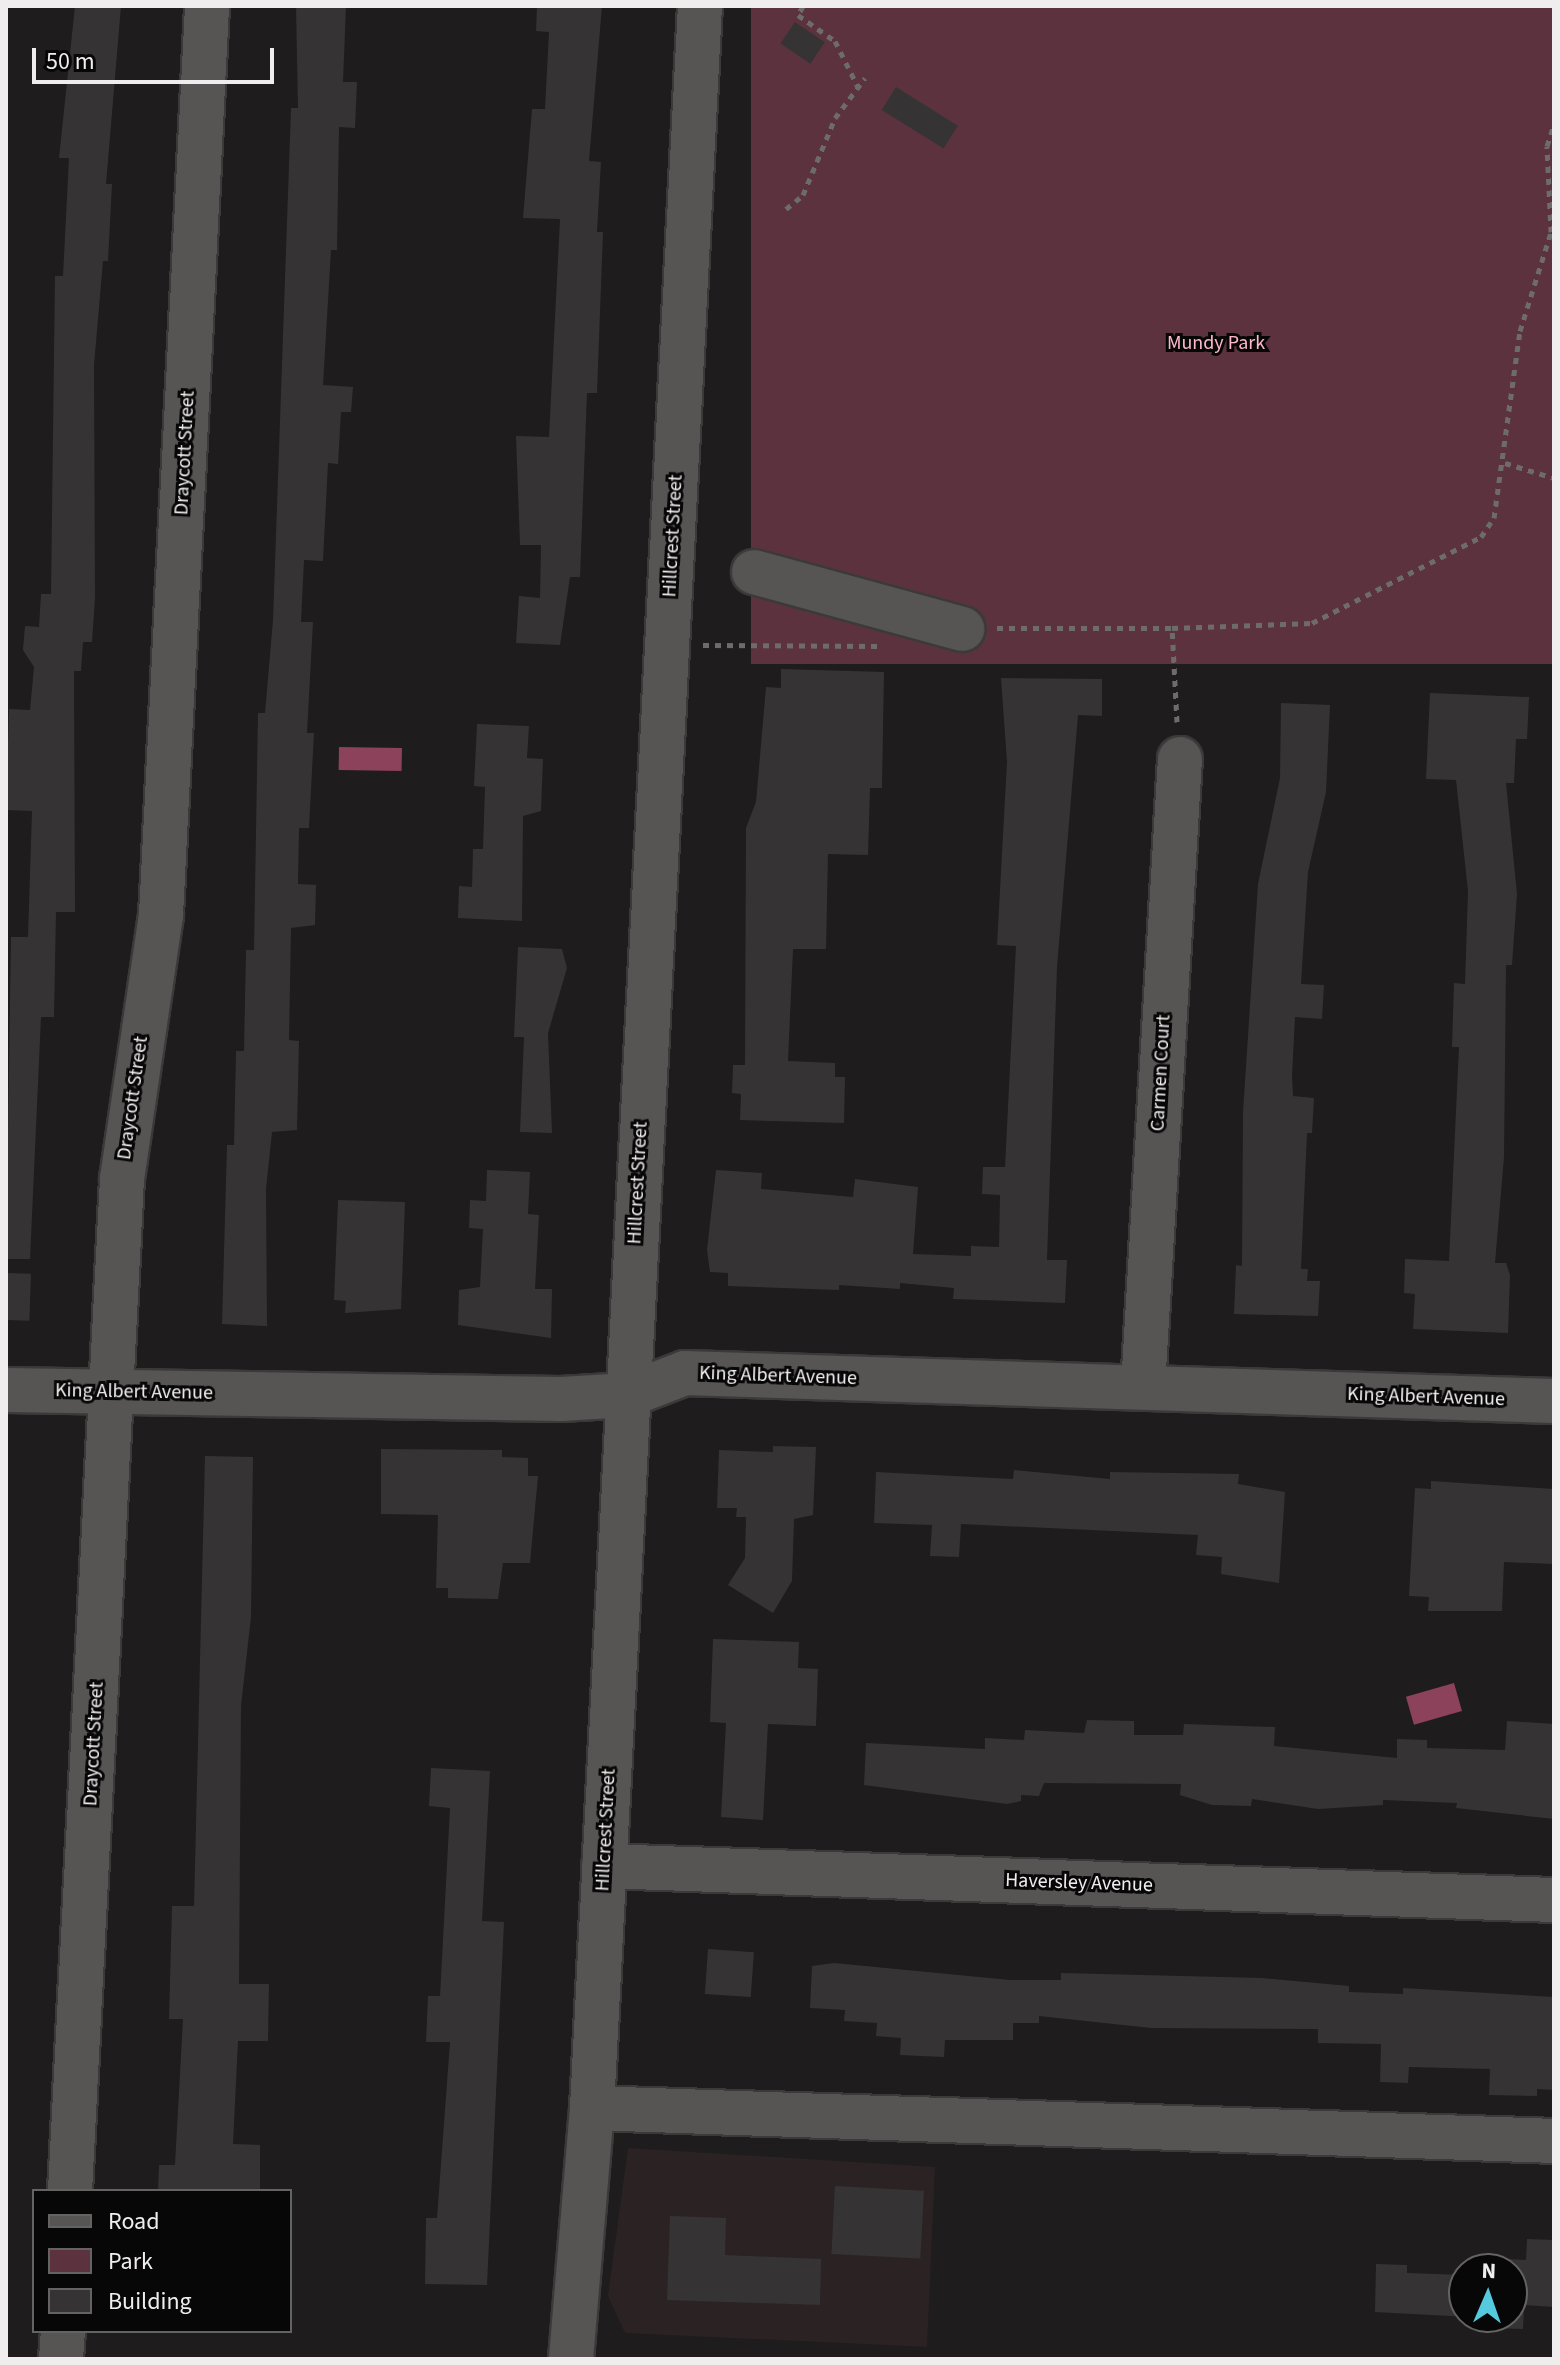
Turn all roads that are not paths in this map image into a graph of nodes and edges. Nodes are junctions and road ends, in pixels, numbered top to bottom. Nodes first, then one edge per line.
1 (207, 6) edge
2 (700, 6) edge
3 (754, 572) dead end
4 (962, 629) dead end
5 (1180, 759) road end
6 (1143, 1387) junction
7 (6, 1390) edge
8 (112, 1392) junction
9 (628, 1395) junction
10 (1554, 1401) edge
11 (604, 1866) junction
12 (1554, 1900) edge
13 (592, 2108) junction
14 (1554, 2141) edge
15 (70, 2189) edge
16 (63, 2333) edge
17 (61, 2359) edge
18 (571, 2359) edge

1 - 8 street, Draycott Street
2 - 9 street, Hillcrest Street
3 - 4 street
5 - 6 street, Carmen Court
6 - 9 street, King Albert Avenue
6 - 10 street, King Albert Avenue
7 - 8 street, King Albert Avenue
8 - 9 street, King Albert Avenue
8 - 15 street, Draycott Street
9 - 11 street, Hillcrest Street
11 - 12 street, Haversley Avenue
11 - 13 street, Hillcrest Street
13 - 14 street
13 - 18 street, Hillcrest Street
16 - 17 street

